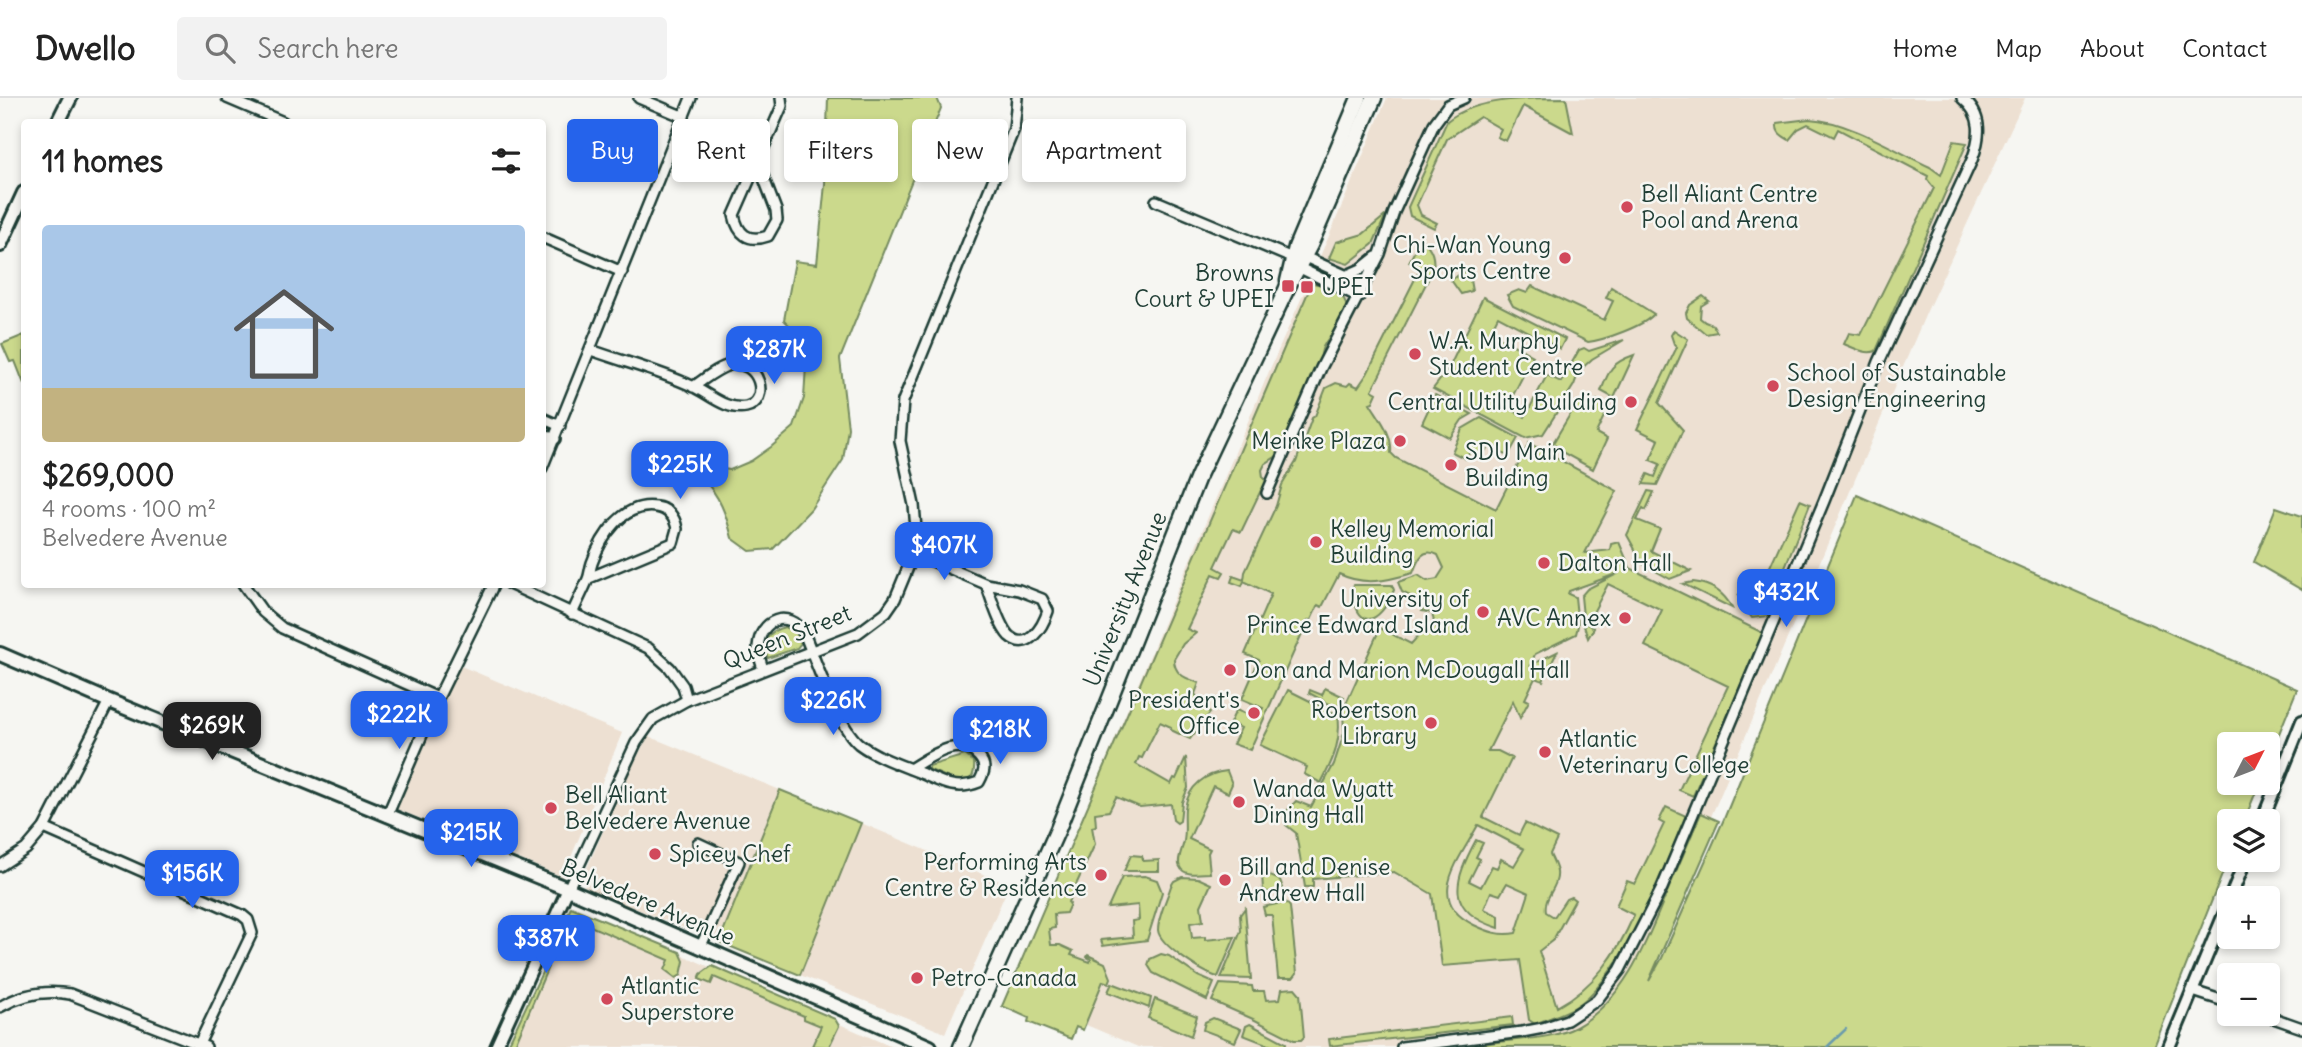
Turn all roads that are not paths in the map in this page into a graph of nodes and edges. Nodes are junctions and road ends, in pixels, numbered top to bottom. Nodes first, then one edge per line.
1 (70, 98) edge
2 (227, 98) edge
3 (639, 98) edge
4 (691, 98) edge
5 (781, 98) edge
6 (1017, 98) edge
7 (1359, 98) edge
8 (1374, 98) edge
9 (1464, 98) edge
10 (1962, 98) edge
11 (684, 117) junction
12 (60, 119) edge
13 (276, 119) edge
14 (770, 134) edge
15 (758, 163) joint
16 (1156, 201) dead end
17 (21, 204) edge
18 (546, 239) edge
19 (0, 245) edge
20 (1380, 254) junction
21 (1299, 261) junction
22 (622, 271) junction
23 (1345, 276) junction
24 (1365, 284) junction
25 (1359, 297) junction
26 (591, 350) junction
27 (693, 387) junction
28 (546, 420) edge
29 (560, 426) junction
30 (546, 435) edge
31 (555, 439) junction
32 (546, 459) edge
33 (1267, 493) dead end
34 (914, 553) junction
35 (589, 578) junction
36 (986, 584) junction
37 (246, 588) edge
38 (492, 588) edge
39 (517, 588) edge
40 (572, 614) junction
41 (812, 652) junction
42 (0, 654) edge
43 (763, 669) junction
44 (438, 698) junction
45 (687, 700) junction
46 (108, 701) junction
47 (2302, 721) edge
48 (910, 769) junction
49 (2267, 809) edge
50 (387, 816) junction
51 (44, 828) junction
52 (698, 844) dead end
53 (0, 866) edge
54 (568, 890) junction
55 (2217, 931) edge
56 (700, 948) junction
57 (2193, 990) junction
58 (2217, 998) edge
59 (0, 1007) edge
60 (2280, 1020) edge
61 (2302, 1028) edge
62 (202, 1045) edge
63 (1444, 1045) edge
64 (496, 1047) edge
65 (930, 1047) edge
66 (961, 1047) edge
67 (1402, 1047) edge
68 (1408, 1047) edge
69 (2169, 1047) edge

1 - 12 main road
2 - 13 street
3 - 11 street
4 - 11 street
5 - 14 street
6 - 34 street, Queen Street
7 - 21 main road, University Avenue
8 - 21 main road, University Avenue
9 - 20 street
10 - 63 street
11 - 22 street
15 - 15 street
16 - 21 street
17 - 19 main road
18 - 22 street
20 - 23 street
20 - 24 street
21 - 23 street
21 - 25 street
21 - 66 main road, University Avenue
22 - 26 street
23 - 24 street
24 - 25 street
25 - 33 street
26 - 27 street
26 - 29 street
27 - 27 street
28 - 29 street
29 - 31 street
30 - 31 street
31 - 32 street
34 - 36 street
34 - 41 street, Queen Street
35 - 35 street
35 - 40 street
36 - 36 street
37 - 44 street
38 - 44 street
39 - 40 street
40 - 45 street
41 - 43 street, Queen Street
41 - 43 street
41 - 48 street
42 - 46 main road, Belvedere Avenue
43 - 45 street, Queen Street
44 - 50 street
45 - 54 street, Queen Street
46 - 50 main road, Belvedere Avenue
46 - 51 street
47 - 49 street
48 - 48 street
50 - 54 main road, Belvedere Avenue
51 - 53 street
51 - 62 street
52 - 56 street
54 - 56 main road, Belvedere Avenue
54 - 64 street, Queen Street
55 - 57 street
56 - 65 main road, Belvedere Avenue
57 - 58 street
57 - 69 street
59 - 62 street
60 - 61 street
63 - 68 street
67 - 68 street

